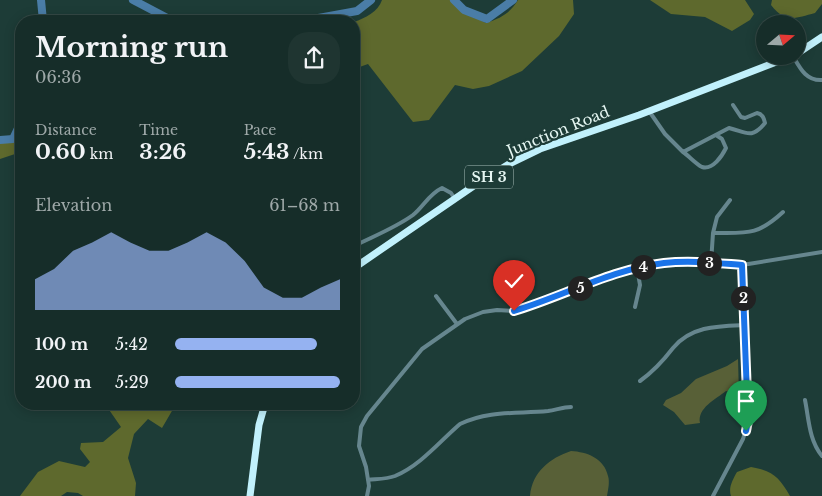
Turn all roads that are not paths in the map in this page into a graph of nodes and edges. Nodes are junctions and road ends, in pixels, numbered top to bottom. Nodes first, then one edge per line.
1 (822, 37) edge
2 (806, 49) edge
3 (769, 65) edge
4 (798, 65) edge
5 (822, 80) edge
6 (734, 105) dead end
7 (649, 111) junction
8 (716, 135) junction
9 (683, 152) junction
10 (455, 199) junction
11 (730, 200) dead end
12 (783, 212) dead end
13 (713, 233) junction
14 (360, 243) edge
15 (822, 252) edge
16 (711, 263) junction
17 (360, 264) edge
18 (742, 265) junction
19 (637, 268) junction
20 (436, 296) dead end
21 (635, 307) dead end
22 (457, 324) junction
23 (744, 325) junction
24 (640, 381) dead end
25 (804, 400) dead end
26 (571, 406) dead end
27 (263, 410) edge
28 (822, 456) edge
29 (368, 480) junction
30 (250, 496) edge
31 (367, 496) edge
32 (713, 496) edge

1 - 2 highway
3 - 7 highway, Junction Road / SH 3
4 - 5 street
6 - 8 street
7 - 9 street
7 - 10 highway, Junction Road / SH 3
8 - 9 street
8 - 9 street
10 - 14 street
10 - 17 highway, Junction Road / SH 3
11 - 13 street
12 - 13 street
13 - 16 street
15 - 18 street
16 - 18 street
16 - 19 street
18 - 23 street
19 - 21 street
19 - 22 street
20 - 22 street
22 - 29 street
23 - 24 street
23 - 32 street
25 - 28 street
26 - 29 street
27 - 30 highway
29 - 31 street

